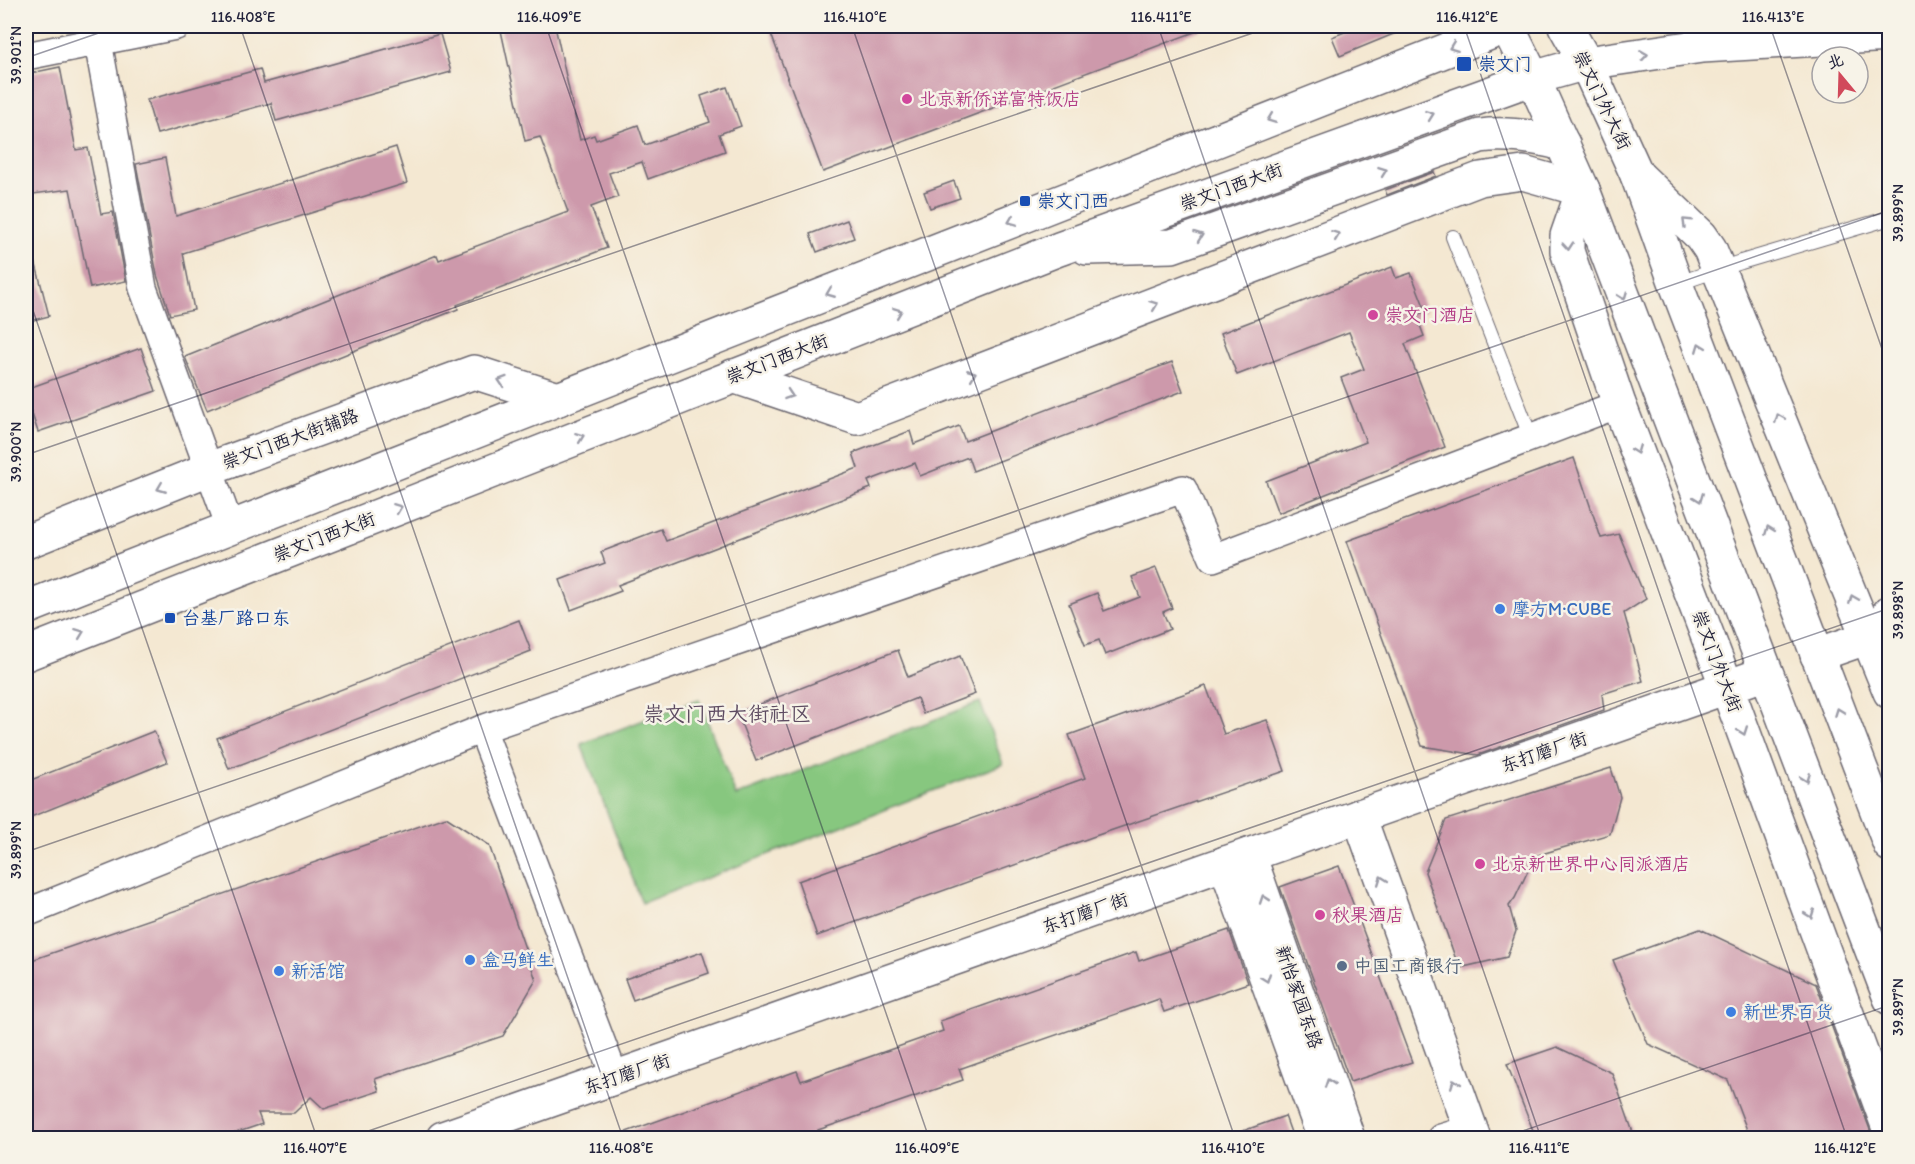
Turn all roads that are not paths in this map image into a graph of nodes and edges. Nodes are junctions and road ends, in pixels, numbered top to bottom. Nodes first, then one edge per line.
1 (176, 26) edge
2 (1507, 26) edge
3 (1565, 26) edge
4 (1769, 26) edge
5 (1890, 35) edge
6 (98, 42) junction
7 (1702, 46) junction
8 (26, 56) edge
9 (1586, 63) junction
10 (1533, 78) junction
11 (1563, 144) junction
12 (1637, 175) junction
13 (1583, 190) junction
14 (1890, 218) edge
15 (1453, 237) dead end
16 (1059, 249) junction
17 (1719, 270) junction
18 (1676, 284) junction
19 (734, 376) junction
20 (558, 399) junction
21 (1619, 404) junction
22 (1531, 438) junction
23 (209, 469) junction
24 (230, 528) junction
25 (26, 542) edge
26 (26, 608) edge
27 (1890, 612) edge
28 (1879, 640) edge
29 (26, 654) edge
30 (1817, 655) junction
31 (1766, 673) junction
32 (1727, 687) junction
33 (1890, 692) edge
34 (482, 729) junction
35 (1359, 816) junction
36 (1890, 845) edge
37 (1237, 859) junction
38 (26, 913) edge
39 (1890, 998) edge
40 (615, 1078) junction
41 (1890, 1131) edge
42 (1473, 1134) edge
43 (443, 1138) edge
44 (1324, 1138) edge
45 (1348, 1138) edge
46 (1441, 1138) edge

1 - 6 street
2 - 10 main road
2 -> 20 main road
3 - 9 main road, 崇文门外大街
4 - 7 main road
5 - 7 main road
6 - 8 street
6 - 23 street
9 -> 7 main road, 崇文门西大街
9 - 10 main road, 崇文门西大街
9 - 12 main road, 崇文门外大街
10 - 11 main road
16 -> 10 main road, 崇文门西大街
11 - 13 main road
16 -> 11 main road
17 -> 12 main road, 崇文门外大街
12 - 18 main road, 崇文门外大街
19 -> 13 main road
13 -> 21 main road, 崇文门外大街
13 -> 31 main road
14 - 17 lane
15 - 22 lane
19 -> 16 main road, 崇文门西大街
17 - 18 lane
28 -> 17 main road, 崇文门外大街
30 -> 18 main road, 崇文门外大街
29 -> 19 main road, 崇文门西大街
20 -> 23 main road, 崇文门西大街辅路
20 - 24 main road
21 - 22 street
21 -> 32 main road, 崇文门外大街
22 - 34 street
23 - 24 street
23 -> 25 main road, 崇文门西大街辅路
24 - 26 main road
27 - 28 main road
28 - 30 main road
28 - 33 main road, 崇文门外大街
36 -> 30 main road, 崇文门外大街
31 - 32 main road, 东打磨厂街
31 -> 39 main road
32 - 35 main road, 东打磨厂街
32 -> 41 main road, 崇文门外大街
34 - 38 street
34 - 40 street
35 - 37 main road, 东打磨厂街
42 -> 35 main road
37 - 40 main road, 东打磨厂街
37 -> 44 main road, 新怡家园东路
45 -> 37 main road, 新怡家园东路
40 - 43 main road, 东打磨厂街
42 - 46 street

